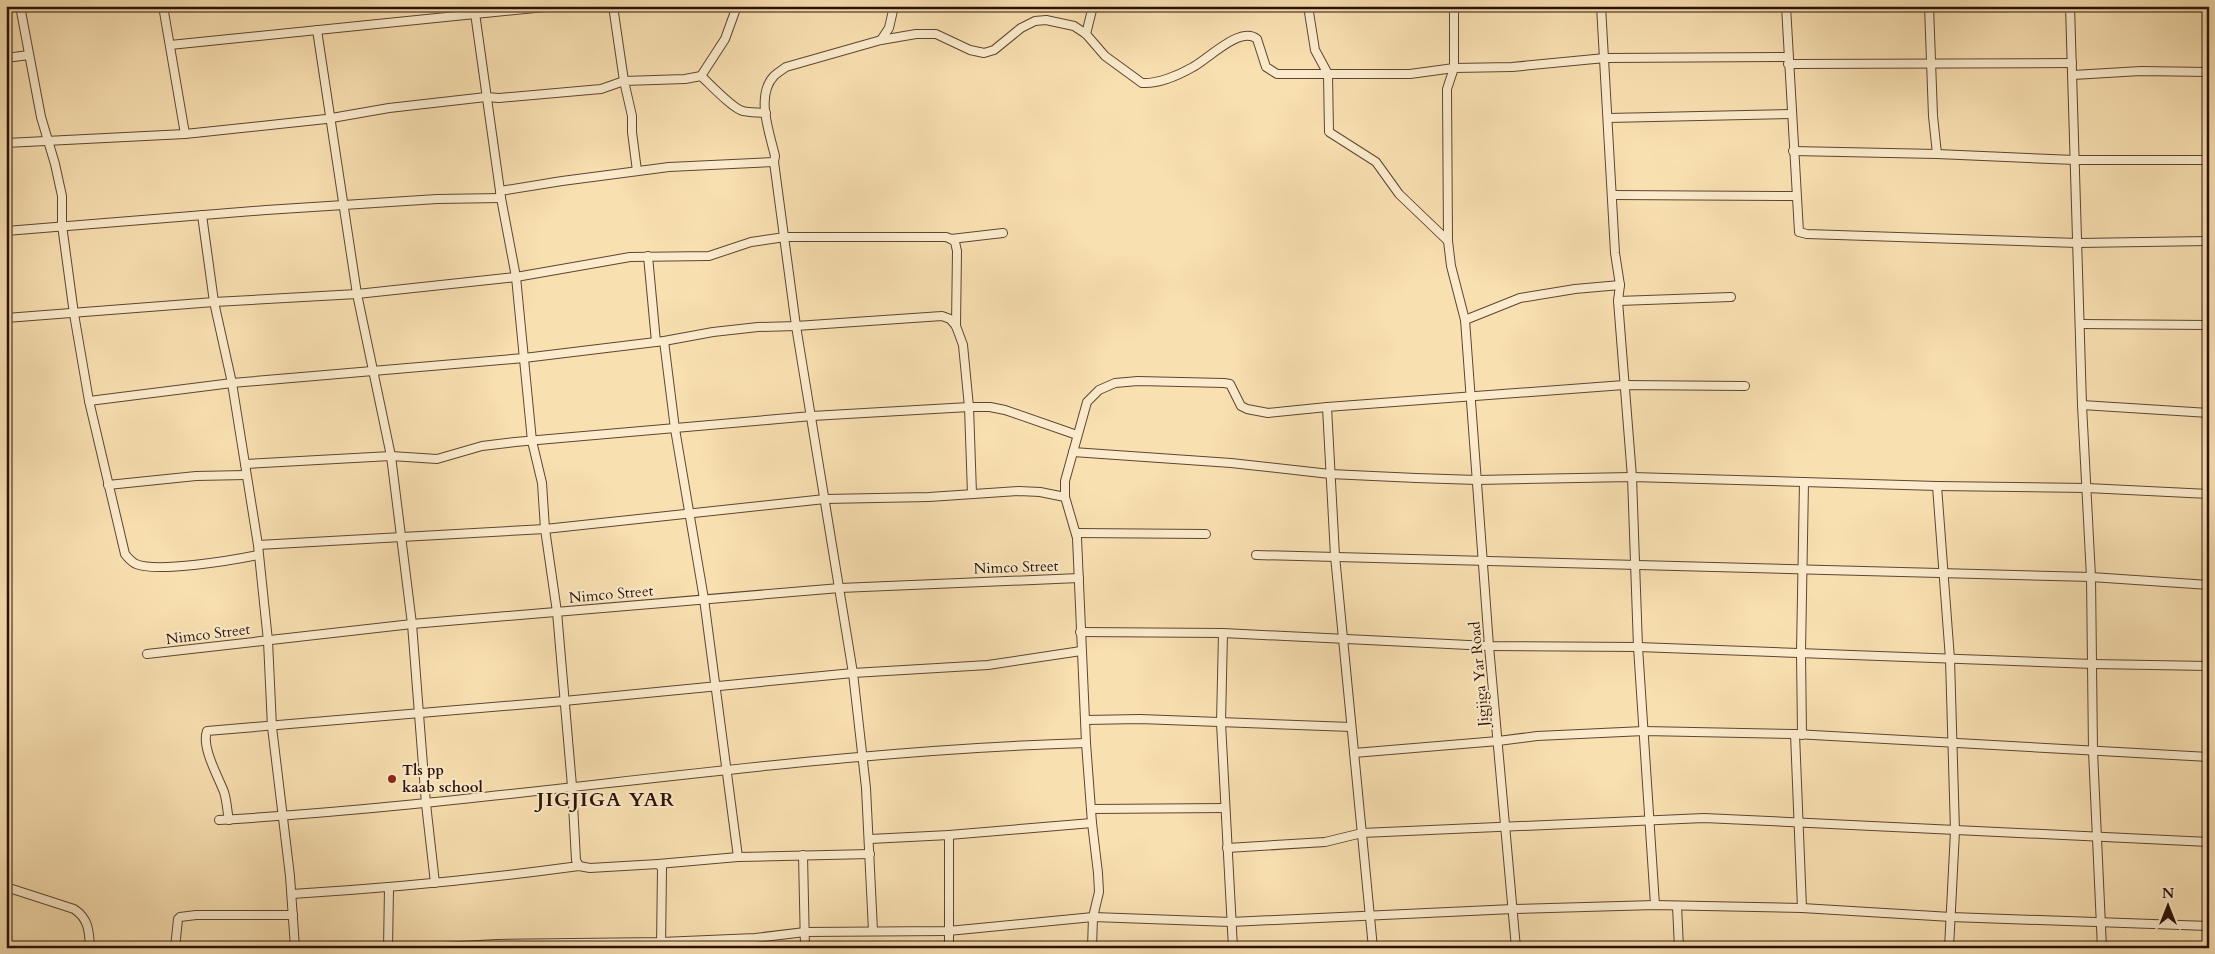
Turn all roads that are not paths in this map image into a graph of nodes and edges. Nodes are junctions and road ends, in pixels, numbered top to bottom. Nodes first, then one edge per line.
1 (20, 6) edge
2 (163, 6) edge
3 (555, 6) edge
4 (613, 6) edge
5 (737, 6) edge
6 (894, 6) edge
7 (1093, 6) edge
8 (1308, 6) edge
9 (1454, 6) edge
10 (1601, 6) edge
11 (1786, 6) edge
12 (1928, 6) edge
13 (2070, 6) edge
14 (475, 10) edge
15 (317, 30) junction
16 (1086, 34) junction
17 (881, 40) junction
18 (170, 45) junction
19 (29, 55) junction
20 (6, 58) edge
21 (1605, 58) junction
22 (1788, 60) junction
23 (1931, 63) junction
24 (2072, 63) junction
25 (1454, 68) junction
26 (2209, 72) edge
27 (1328, 74) junction
28 (2073, 75) junction
29 (701, 76) junction
30 (624, 81) junction
31 (488, 97) junction
32 (766, 113) junction
33 (1791, 114) junction
34 (330, 118) junction
35 (1608, 118) junction
36 (185, 134) junction
37 (46, 140) junction
38 (6, 143) edge
39 (1793, 151) junction
40 (1937, 154) junction
41 (2075, 160) junction
42 (2209, 160) edge
43 (774, 162) junction
44 (637, 171) junction
45 (501, 195) junction
46 (1612, 195) junction
47 (1796, 196) junction
48 (342, 205) junction
49 (202, 215) junction
50 (62, 226) junction
51 (6, 231) edge
52 (1003, 233) dead end
53 (785, 237) junction
54 (951, 239) junction
55 (2209, 241) edge
56 (1448, 242) junction
57 (2078, 243) junction
58 (648, 256) junction
59 (516, 278) junction
60 (1620, 285) junction
61 (357, 294) junction
62 (1732, 297) dead end
63 (1618, 301) junction
64 (214, 302) junction
65 (74, 314) junction
66 (6, 318) edge
67 (1465, 320) junction
68 (2080, 324) junction
69 (2209, 325) edge
70 (796, 326) junction
71 (956, 326) junction
72 (660, 342) junction
73 (524, 358) junction
74 (374, 372) junction
75 (232, 383) junction
76 (1624, 385) junction
77 (1745, 386) dead end
78 (1470, 397) junction
79 (90, 401) junction
80 (2082, 405) junction
81 (969, 406) junction
82 (1327, 406) junction
83 (2209, 414) edge
84 (812, 416) junction
85 (675, 429) junction
86 (1077, 435) junction
87 (532, 441) junction
88 (1073, 452) junction
89 (390, 456) junction
90 (244, 464) junction
91 (1330, 474) junction
92 (246, 475) junction
93 (1632, 477) junction
94 (1477, 480) junction
95 (1804, 482) junction
96 (108, 485) junction
97 (1938, 486) junction
98 (2087, 488) junction
99 (972, 494) junction
100 (2209, 494) edge
101 (1065, 497) junction
102 (824, 499) junction
103 (690, 514) junction
104 (545, 528) junction
105 (1076, 533) junction
106 (1206, 534) dead end
107 (402, 537) junction
108 (258, 544) junction
109 (258, 555) junction
110 (1256, 555) dead end
111 (1335, 556) junction
112 (1484, 560) junction
113 (1636, 564) junction
114 (1803, 570) junction
115 (1944, 574) junction
116 (2091, 577) junction
117 (1079, 578) junction
118 (2209, 586) edge
119 (840, 588) junction
120 (704, 599) junction
121 (557, 612) junction
122 (412, 624) junction
123 (1080, 632) junction
124 (1223, 633) junction
125 (1344, 640) junction
126 (268, 641) junction
127 (1489, 646) junction
128 (1638, 647) junction
129 (1081, 651) junction
130 (1801, 652) junction
131 (147, 654) dead end
132 (1950, 659) junction
133 (2093, 664) junction
134 (2209, 666) edge
135 (853, 673) junction
136 (714, 686) junction
137 (564, 702) junction
138 (419, 713) junction
139 (1086, 720) junction
140 (1221, 723) junction
141 (272, 727) junction
142 (1351, 727) junction
143 (1644, 731) junction
144 (1798, 734) junction
145 (1498, 741) junction
146 (1952, 742) junction
147 (1086, 743) junction
148 (2093, 751) junction
149 (1354, 753) junction
150 (863, 756) junction
151 (2209, 757) edge
152 (727, 771) junction
153 (572, 786) junction
154 (426, 804) junction
155 (1225, 808) junction
156 (1091, 809) junction
157 (283, 817) junction
158 (1650, 819) junction
159 (219, 820) dead end
160 (229, 820) junction
161 (1092, 823) junction
162 (1800, 823) junction
163 (1506, 825) junction
164 (1955, 831) junction
165 (1362, 833) junction
166 (949, 835) junction
167 (2096, 836) junction
168 (870, 839) junction
169 (2209, 842) edge
170 (1227, 848) junction
171 (870, 854) junction
172 (738, 856) junction
173 (803, 856) junction
174 (658, 864) junction
175 (579, 866) junction
176 (435, 883) junction
177 (6, 888) edge
178 (389, 888) junction
179 (292, 894) junction
180 (1656, 905) junction
181 (1677, 906) junction
182 (1802, 908) junction
183 (1513, 909) junction
184 (293, 915) junction
185 (1369, 915) junction
186 (1093, 917) junction
187 (1951, 917) junction
188 (1231, 922) junction
189 (2100, 923) junction
190 (2209, 926) edge
191 (873, 931) junction
192 (948, 931) junction
193 (805, 932) junction
194 (661, 945) edge
195 (90, 948) edge
196 (175, 948) edge
197 (295, 948) edge
198 (388, 948) edge
199 (425, 948) edge
200 (805, 948) edge
201 (948, 948) edge
202 (1092, 948) edge
203 (1234, 948) edge
204 (1372, 948) edge
205 (1516, 948) edge
206 (1679, 948) edge
207 (1949, 948) edge
208 (2102, 948) edge

1 - 19 street
2 - 18 street
3 - 14 street
4 - 30 street
5 - 29 street
6 - 17 street
7 - 16 street
8 - 27 street
9 - 25 street, Jigjiga Yar Road
10 - 21 street
11 - 22 street
12 - 23 street
13 - 24 street
14 - 15 street
14 - 31 street
15 - 18 street
15 - 34 street
16 - 17 street
16 - 27 street
17 - 32 street
18 - 36 street
19 - 20 street
19 - 37 street
21 - 22 street
21 - 25 street
21 - 35 street
22 - 23 street
22 - 33 street
23 - 24 street
23 - 40 street
24 - 28 street
25 - 27 street
25 - 56 street, Jigjiga Yar Road
26 - 28 street
27 - 56 street
28 - 41 street
29 - 30 street
29 - 32 street
30 - 31 street
30 - 44 street
31 - 34 street
31 - 45 street
32 - 43 street
33 - 35 street
33 - 39 street
34 - 36 street
34 - 48 street
35 - 46 street
36 - 37 street
37 - 38 street
37 - 50 street
39 - 40 street
39 - 47 street
40 - 41 street
41 - 42 street
41 - 57 street
43 - 44 street
43 - 53 street
44 - 45 street
45 - 48 street
45 - 59 street
46 - 47 street
46 - 60 street
47 - 57 street
48 - 49 street
48 - 61 street
49 - 50 street
49 - 64 street
50 - 51 street
50 - 65 street
52 - 54 street
53 - 54 street
53 - 58 street
53 - 70 street
54 - 71 street
55 - 57 street
56 - 67 street, Jigjiga Yar Road
57 - 68 street
58 - 59 street
58 - 72 street
59 - 61 street
59 - 73 street
60 - 63 street
60 - 67 street
61 - 64 street
61 - 74 street
62 - 63 street
63 - 76 street
64 - 65 street
64 - 75 street
65 - 66 street
65 - 79 street
67 - 78 street, Jigjiga Yar Road
68 - 69 street
68 - 80 street
70 - 71 street
70 - 72 street
70 - 84 street
71 - 81 street
72 - 73 street
72 - 85 street
73 - 74 street
73 - 87 street
74 - 75 street
74 - 89 street
75 - 79 street
75 - 90 street
76 - 77 street
76 - 78 street
76 - 93 street
78 - 82 street
78 - 94 street, Jigjiga Yar Road
79 - 96 street
80 - 83 street
80 - 98 street
81 - 84 street
81 - 86 street
81 - 99 street
82 - 86 street
82 - 91 street
84 - 85 street
84 - 102 street
85 - 87 street
85 - 103 street
86 - 88 street
87 - 89 street
87 - 104 street
88 - 91 street
88 - 101 street
89 - 90 street
89 - 107 street
90 - 92 street
91 - 94 street
91 - 111 street
92 - 96 street
92 - 108 street
93 - 94 street
93 - 95 street
93 - 113 street
94 - 112 street, Jigjiga Yar Road
95 - 97 street
95 - 114 street
96 - 109 street
97 - 98 street
97 - 115 street
98 - 100 street
98 - 116 street
99 - 101 street
99 - 102 street
101 - 105 street
102 - 103 street
102 - 119 street
103 - 104 street
103 - 120 street
104 - 107 street
104 - 121 street
105 - 106 street
105 - 117 street
107 - 108 street
107 - 122 street
108 - 109 street
109 - 126 street
110 - 111 street
111 - 112 street
111 - 125 street
112 - 113 street
112 - 127 street, Jigjiga Yar Road
113 - 114 street
113 - 128 street
114 - 115 street
114 - 130 street
115 - 116 street
115 - 132 street
116 - 118 street
116 - 133 street
117 - 119 street, Nimco Street
117 - 123 street
119 - 120 street, Nimco Street
119 - 135 street
120 - 121 street, Nimco Street
120 - 136 street
121 - 122 street, Nimco Street
121 - 137 street
122 - 126 street, Nimco Street
122 - 138 street
123 - 124 street
123 - 129 street
124 - 125 street
124 - 140 street
125 - 127 street
125 - 142 street
126 - 131 street, Nimco Street
126 - 141 street
127 - 128 street
127 - 145 street, Jigjiga Yar Road
128 - 130 street
128 - 143 street
129 - 135 street
129 - 139 street
130 - 132 street
130 - 144 street
132 - 133 street
132 - 146 street
133 - 134 street
133 - 148 street
135 - 136 street
135 - 150 street
136 - 137 street
136 - 152 street
137 - 138 street
137 - 153 street
138 - 141 street
138 - 154 street
139 - 140 street
139 - 147 street
140 - 142 street
140 - 155 street
141 - 157 street
141 - 160 street
142 - 149 street
143 - 144 street
143 - 145 street
143 - 158 street
144 - 146 street
144 - 162 street
145 - 149 street
145 - 163 street, Jigjiga Yar Road
146 - 148 street
146 - 164 street
147 - 150 street
147 - 156 street
148 - 151 street
148 - 167 street
149 - 165 street
150 - 152 street
150 - 168 street
152 - 153 street
152 - 172 street
153 - 154 street
153 - 175 street
154 - 157 street
154 - 176 street
155 - 156 street
155 - 170 street
156 - 161 street
157 - 160 street
157 - 179 street
158 - 162 street
158 - 163 street
158 - 180 street
159 - 160 street
161 - 166 street
161 - 186 street
162 - 164 street
162 - 182 street
163 - 165 street
163 - 183 street, Jigjiga Yar Road
164 - 167 street
164 - 187 street
165 - 170 street
165 - 185 street
166 - 168 street
166 - 192 street
167 - 169 street
167 - 189 street
168 - 171 street
170 - 188 street
171 - 173 street
171 - 191 street
172 - 173 street
172 - 174 street
173 - 193 street
174 - 175 street
174 - 194 street
175 - 176 street
176 - 178 street
177 - 195 street
178 - 179 street
178 - 198 street
179 - 184 street
180 - 181 street
180 - 183 street
181 - 182 street
181 - 206 street
182 - 187 street
183 - 185 street
183 - 205 street, Jigjiga Yar Road
184 - 196 street
184 - 197 street
185 - 188 street
185 - 204 street
186 - 188 street
186 - 192 street
186 - 202 street
187 - 189 street
187 - 207 street
188 - 203 street
189 - 190 street
189 - 208 street
191 - 192 street
191 - 193 street
192 - 201 street
193 - 194 street
193 - 200 street
194 - 199 street

